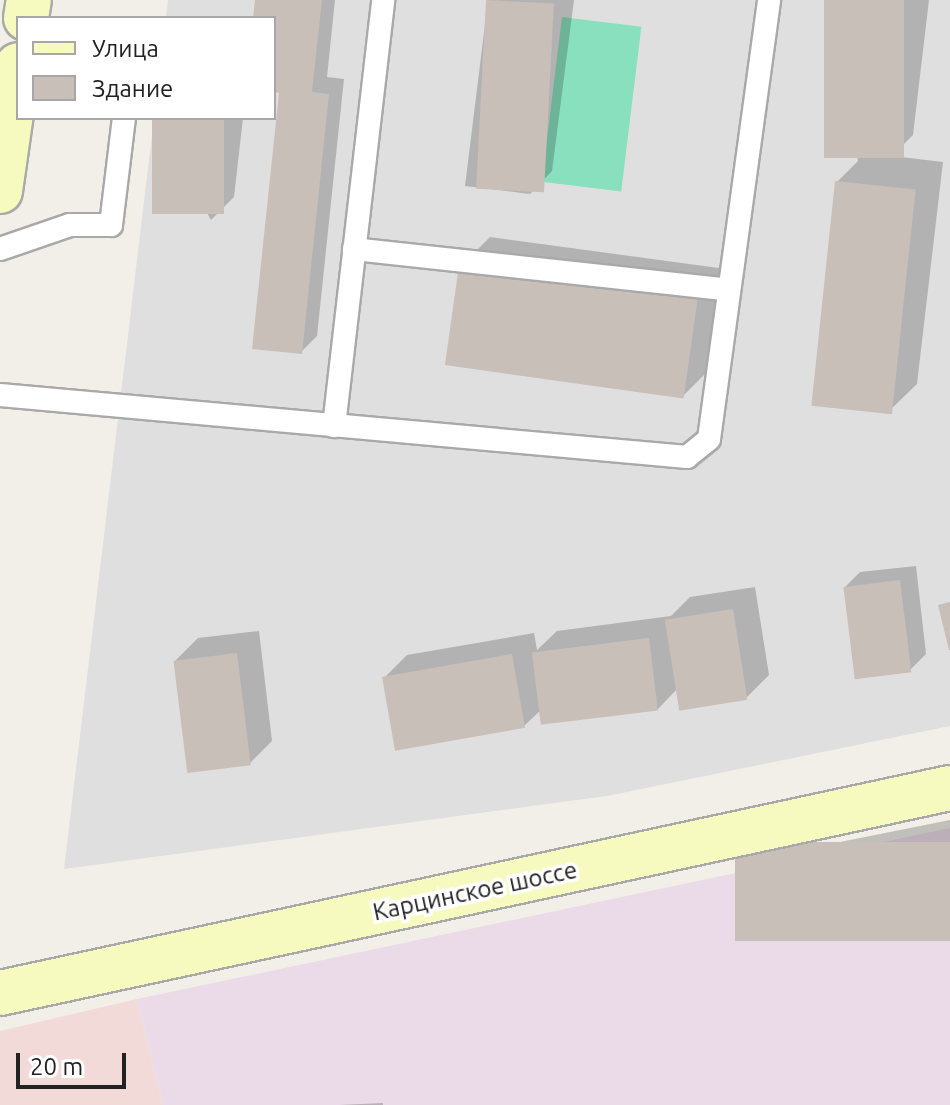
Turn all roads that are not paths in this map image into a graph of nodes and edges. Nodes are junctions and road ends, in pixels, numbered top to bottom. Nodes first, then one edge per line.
1 (383, 0) edge
2 (769, 0) edge
3 (16, 79) edge
4 (124, 120) edge
5 (0, 191) edge
6 (0, 249) edge
7 (354, 249) junction
8 (729, 290) junction
9 (0, 395) edge
10 (334, 426) junction
11 (950, 788) edge
12 (0, 993) edge

1 - 7 lane
2 - 8 lane
3 - 5 main road
4 - 6 lane
7 - 8 lane
7 - 10 lane
8 - 10 lane
9 - 10 lane
11 - 12 main road, Карцинское шоссе

